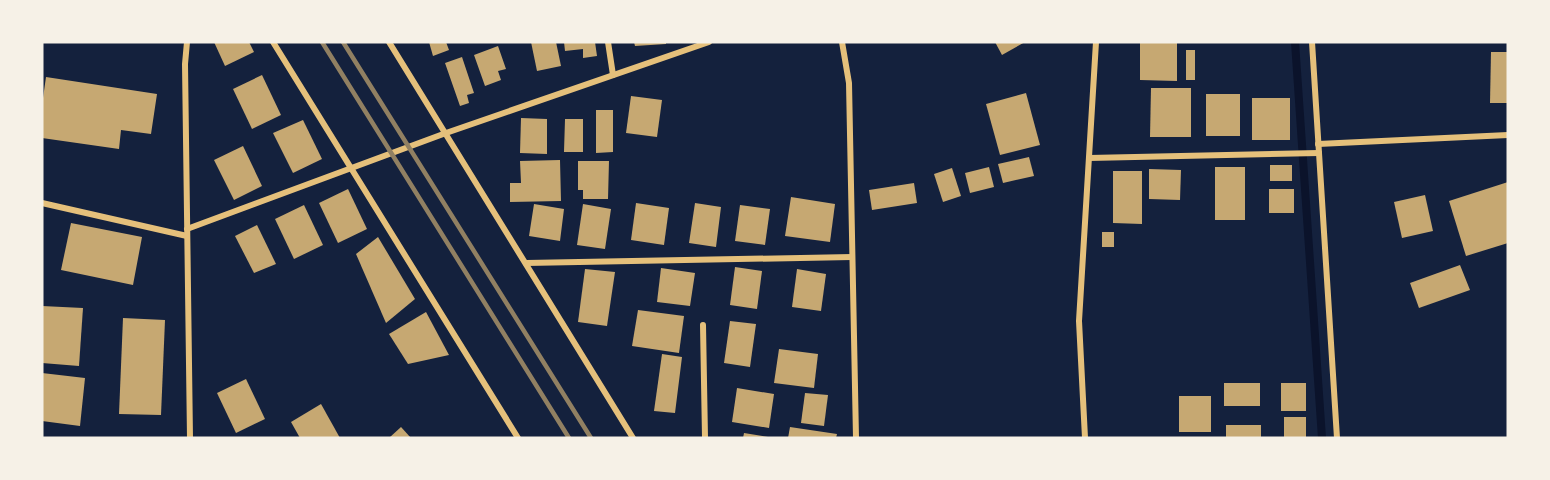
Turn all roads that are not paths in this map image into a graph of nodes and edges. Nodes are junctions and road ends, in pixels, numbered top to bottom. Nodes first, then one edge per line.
1 (187, 42) edge
2 (273, 42) edge
3 (389, 42) edge
4 (608, 42) edge
5 (709, 42) edge
6 (842, 42) edge
7 (1096, 42) edge
8 (1312, 42) edge
9 (613, 75) junction
10 (446, 134) junction
11 (1508, 135) edge
12 (1318, 144) junction
13 (1319, 153) junction
14 (1089, 158) junction
15 (351, 169) junction
16 (42, 203) edge
17 (187, 232) junction
18 (852, 257) junction
19 (526, 263) junction
20 (703, 325) dead end
21 (190, 438) edge
22 (518, 438) edge
23 (633, 438) edge
24 (705, 438) edge
25 (856, 438) edge
26 (1085, 438) edge
27 (1337, 438) edge

1 - 17 street
2 - 15 street
3 - 10 street
4 - 9 street
5 - 9 street
6 - 18 street
7 - 14 street
8 - 12 street
9 - 10 street
10 - 15 street
10 - 19 street
11 - 12 street
12 - 13 street
13 - 14 street
13 - 27 street
14 - 26 street
15 - 17 street
15 - 22 street
16 - 17 street
17 - 21 street
18 - 19 street
18 - 25 street
19 - 23 street
20 - 24 street

